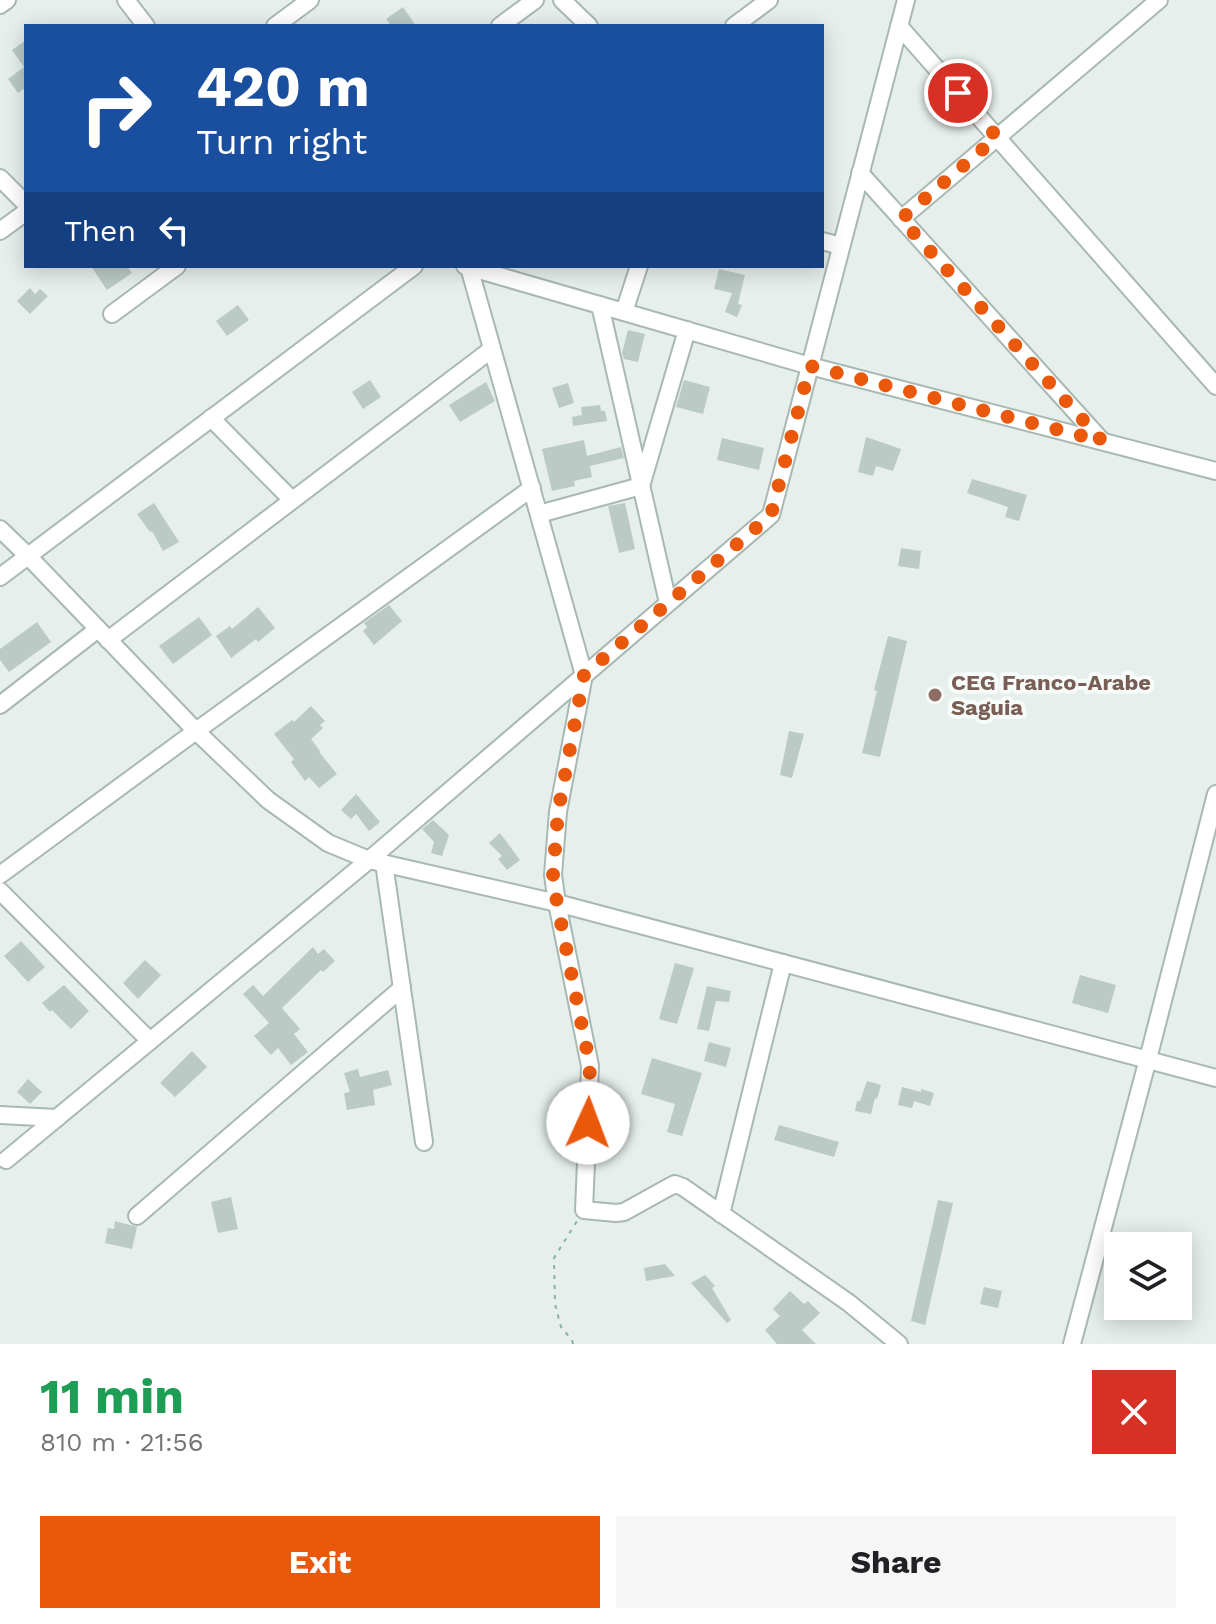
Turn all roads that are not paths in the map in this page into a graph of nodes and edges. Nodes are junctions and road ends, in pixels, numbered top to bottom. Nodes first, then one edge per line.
1 (7, 0) edge
2 (126, 0) edge
3 (310, 0) edge
4 (535, 0) edge
5 (562, 0) edge
6 (769, 0) edge
7 (906, 0) edge
8 (1159, 0) edge
9 (0, 5) edge
10 (144, 24) edge
11 (278, 24) edge
12 (503, 24) edge
13 (587, 24) edge
14 (737, 24) edge
15 (899, 26) junction
16 (997, 137) junction
17 (860, 173) junction
18 (0, 178) edge
19 (24, 202) edge
20 (24, 213) edge
21 (901, 219) junction
22 (0, 231) edge
23 (824, 242) edge
24 (841, 246) junction
25 (174, 268) edge
26 (411, 268) edge
27 (468, 268) edge
28 (474, 268) edge
29 (638, 268) edge
30 (600, 305) junction
31 (624, 312) junction
32 (112, 314) dead end
33 (687, 330) junction
34 (492, 349) junction
35 (810, 366) junction
36 (1216, 385) edge
37 (211, 418) junction
38 (1102, 441) junction
39 (1216, 471) edge
40 (641, 486) junction
41 (532, 488) junction
42 (292, 500) junction
43 (539, 514) junction
44 (0, 529) edge
45 (28, 556) junction
46 (0, 577) edge
47 (668, 603) junction
48 (103, 634) junction
49 (584, 675) junction
50 (0, 705) edge
51 (196, 731) junction
52 (1216, 794) edge
53 (376, 861) junction
54 (0, 875) edge
55 (0, 891) edge
56 (557, 903) junction
57 (783, 963) junction
58 (402, 988) junction
59 (150, 1041) junction
60 (1148, 1059) junction
61 (1216, 1078) edge
62 (0, 1115) edge
63 (57, 1118) junction
64 (424, 1142) dead end
65 (6, 1160) dead end
66 (721, 1214) junction
67 (137, 1216) dead end
68 (899, 1344) edge
69 (1072, 1344) edge

1 - 9 street
2 - 10 street
3 - 11 street
4 - 12 street
5 - 13 street
6 - 14 street
7 - 15 street
8 - 16 street
15 - 16 street
15 - 17 street
16 - 21 street
16 - 36 street
17 - 21 street
17 - 24 street
18 - 19 street
20 - 22 street
21 - 38 street
23 - 24 street
24 - 35 street
25 - 32 street
26 - 37 street
27 - 34 street
28 - 30 street
29 - 31 street
30 - 31 street
30 - 40 street
31 - 33 street
33 - 35 street
33 - 40 street
34 - 41 street
34 - 42 street
35 - 38 street
35 - 47 street
37 - 42 street
37 - 45 street
38 - 39 street
40 - 43 street
40 - 47 street
41 - 43 street
41 - 51 street
42 - 48 street
43 - 49 street
44 - 45 street
45 - 46 street
45 - 48 street
47 - 49 street
48 - 50 street
48 - 51 street
49 - 53 street
49 - 56 street
51 - 53 street
51 - 54 street
52 - 60 street
53 - 56 street
53 - 58 street
53 - 59 street
55 - 59 street
56 - 57 street
56 - 66 street
57 - 60 street
57 - 66 street
58 - 64 street
58 - 67 street
59 - 63 street
60 - 61 street
60 - 69 street
62 - 63 street
63 - 65 street
66 - 68 street

